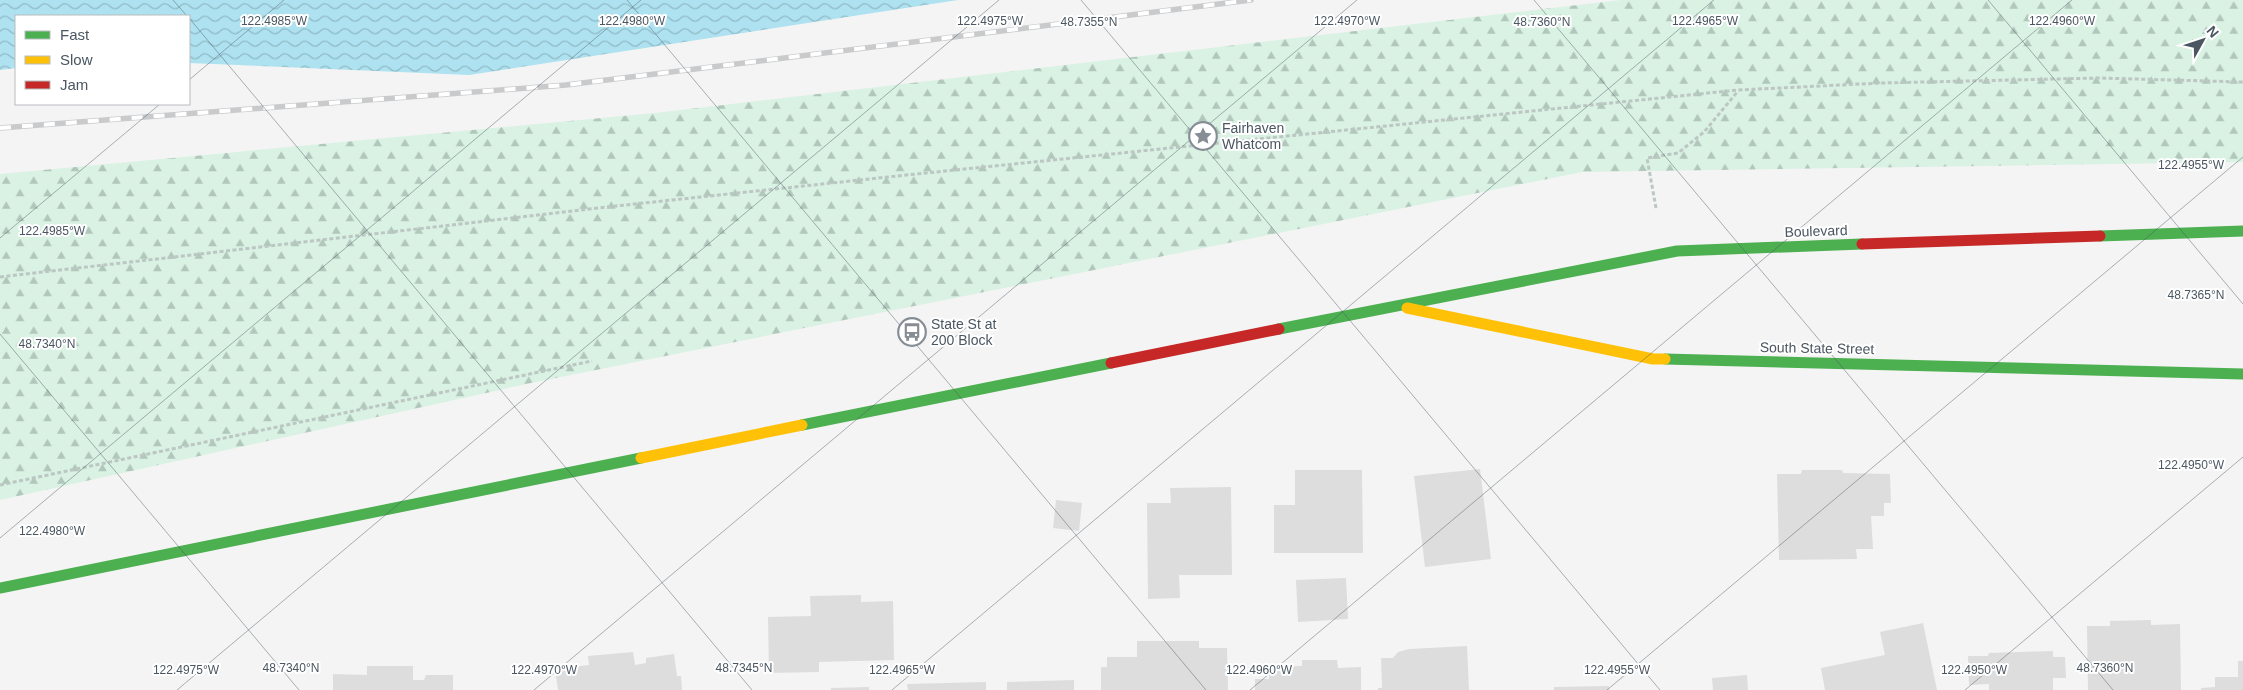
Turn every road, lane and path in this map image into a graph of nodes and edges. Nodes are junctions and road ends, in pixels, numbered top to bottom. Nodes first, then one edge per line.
1 (2243, 82) edge
2 (1738, 90) junction
3 (1656, 208) dead end
4 (2243, 231) edge
5 (0, 277) edge
6 (1395, 305) junction
7 (592, 361) dead end
8 (2243, 374) edge
9 (0, 485) edge
10 (0, 588) edge

1 - 2 path
2 - 3 path
2 - 5 path
4 - 6 main road, Boulevard
6 - 8 main road, South State Street
6 - 10 main road, Boulevard
7 - 9 path

